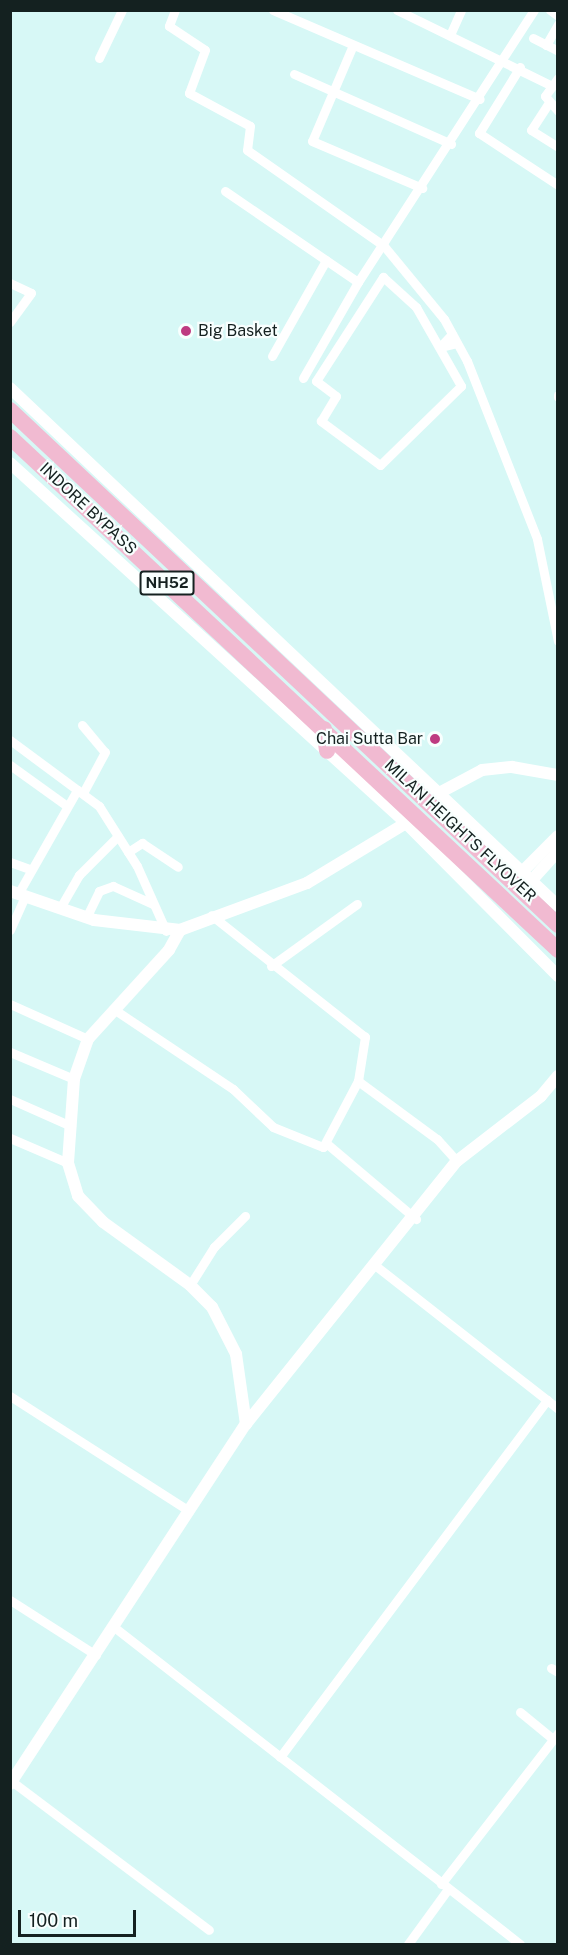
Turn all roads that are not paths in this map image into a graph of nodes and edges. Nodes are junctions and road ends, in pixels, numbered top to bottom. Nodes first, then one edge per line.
1 (122, 10) edge
2 (175, 10) edge
3 (273, 10) edge
4 (397, 10) edge
5 (461, 10) edge
6 (534, 10) edge
7 (550, 10) edge
8 (558, 16) edge
9 (558, 24) edge
10 (450, 35) junction
11 (533, 38) dead end
12 (353, 45) junction
13 (546, 45) junction
14 (558, 51) edge
15 (99, 58) dead end
16 (506, 60) junction
17 (520, 67) junction
18 (294, 74) dead end
19 (554, 81) edge
20 (332, 93) junction
21 (480, 99) junction
22 (548, 104) junction
23 (558, 111) edge
24 (451, 144) junction
25 (558, 147) edge
26 (558, 185) edge
27 (422, 188) junction
28 (225, 191) dead end
29 (384, 246) junction
30 (326, 260) junction
31 (358, 282) junction
32 (10, 283) edge
33 (432, 303) junction
34 (420, 314) junction
35 (10, 322) edge
36 (455, 339) junction
37 (440, 347) junction
38 (272, 356) dead end
39 (303, 378) dead end
40 (10, 388) edge
41 (10, 410) edge
42 (10, 437) edge
43 (10, 463) edge
44 (558, 641) edge
45 (309, 688) joint
46 (347, 715) junction
47 (82, 725) dead end
48 (324, 729) junction
49 (10, 740) edge
50 (327, 751) junction
51 (10, 765) edge
52 (558, 775) edge
53 (80, 792) junction
54 (439, 793) junction
55 (67, 806) junction
56 (406, 823) junction
57 (118, 836) junction
58 (558, 836) edge
59 (558, 851) edge
60 (128, 852) junction
61 (10, 862) edge
62 (178, 867) dead end
63 (29, 869) junction
64 (527, 875) junction
65 (18, 894) edge
66 (153, 904) junction
67 (357, 904) dead end
68 (558, 906) edge
69 (60, 908) junction
70 (212, 915) junction
71 (86, 918) junction
72 (558, 925) edge
73 (10, 930) edge
74 (180, 930) junction
75 (166, 932) junction
76 (558, 950) edge
77 (271, 966) junction
78 (558, 976) edge
79 (10, 1004) edge
80 (115, 1010) junction
81 (88, 1039) junction
82 (10, 1052) edge
83 (558, 1076) edge
84 (74, 1079) junction
85 (358, 1081) junction
86 (10, 1099) edge
87 (71, 1126) junction
88 (10, 1138) edge
89 (326, 1143) junction
90 (457, 1161) junction
91 (68, 1163) junction
92 (245, 1216) dead end
93 (416, 1219) junction
94 (376, 1266) junction
95 (190, 1285) junction
96 (10, 1396) edge
97 (547, 1400) junction
98 (558, 1409) edge
99 (246, 1424) junction
100 (189, 1511) junction
101 (10, 1600) edge
102 (114, 1627) junction
103 (96, 1654) junction
104 (520, 1712) dead end
105 (556, 1736) edge
106 (280, 1757) junction
107 (11, 1782) edge
108 (445, 1887) junction
109 (209, 1930) dead end
110 (408, 1944) edge
111 (519, 1944) edge

1 - 15 street
2 - 29 street
3 - 12 street
4 - 10 street
5 - 10 street
6 - 16 street
7 - 8 street
9 - 13 street
10 - 16 street
11 - 13 street
12 - 20 street
12 - 21 street
13 - 14 street
16 - 17 street
16 - 21 street
17 - 19 street
17 - 26 street
18 - 20 street
19 - 22 street
20 - 24 street
20 - 27 street
21 - 24 street
22 - 23 street
22 - 25 street
24 - 27 street
27 - 29 street
28 - 30 street
29 - 31 street
29 - 33 street
30 - 31 street
30 - 38 street
31 - 39 street
32 - 35 street
33 - 34 street
33 - 36 street
34 - 37 street
34 - 37 street
36 - 37 street
36 - 44 street
40 - 46 street
41 - 45 highway, INDORE BYPASS / NH52
42 - 48 highway, INDORE BYPASS / NH52
43 - 50 street
45 - 46 highway, MILAN HEIGHTS FLYOVER / NH52
46 - 54 street
46 - 72 highway, MILAN HEIGHTS FLYOVER / NH52
47 - 53 street
48 - 50 highway
48 - 76 highway, MILAN HEIGHTS FLYOVER / NH52
49 - 53 street
50 - 56 street
51 - 55 street
52 - 54 street
53 - 55 street
53 - 57 street
54 - 64 street
55 - 63 street
56 - 70 street
56 - 78 street
57 - 60 street
57 - 69 street
58 - 64 street
59 - 64 street
60 - 62 street
60 - 66 street
61 - 63 street
63 - 65 street
64 - 68 street
65 - 69 street
65 - 73 street
66 - 71 street
66 - 75 street
67 - 77 street
69 - 71 street
70 - 74 street
70 - 77 street
71 - 75 street
74 - 75 street
74 - 80 street
77 - 85 street
79 - 81 street
80 - 81 street
80 - 89 street
81 - 84 street
82 - 84 street
83 - 90 street
84 - 87 street
85 - 89 street
85 - 90 street
86 - 87 street
87 - 91 street
88 - 91 street
89 - 93 street
90 - 93 street
91 - 95 street
92 - 95 street
93 - 94 street
94 - 97 street
94 - 99 street
95 - 99 street
96 - 100 street
97 - 98 street
97 - 106 street
99 - 100 street
100 - 102 street
101 - 103 street
102 - 103 street
102 - 106 street
103 - 107 street
104 - 105 street
105 - 108 street
106 - 108 street
107 - 109 street
108 - 110 street
108 - 111 street

